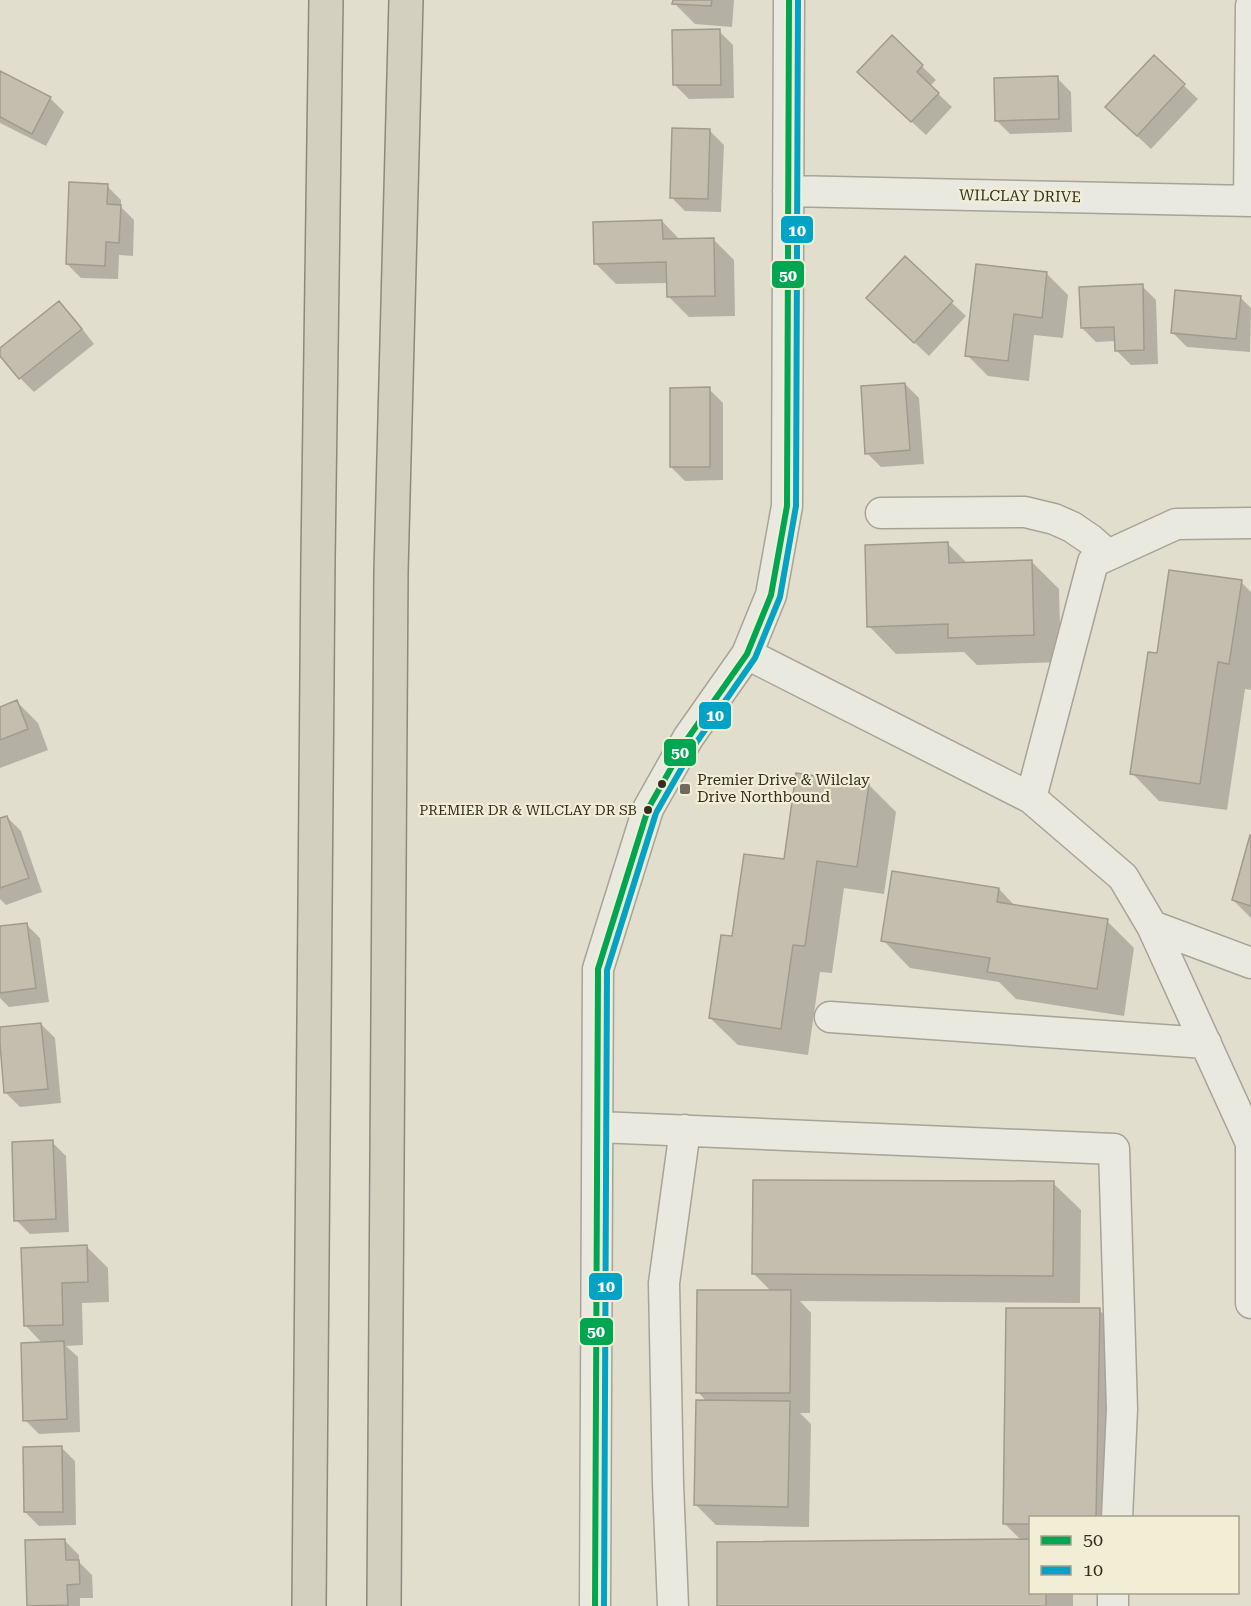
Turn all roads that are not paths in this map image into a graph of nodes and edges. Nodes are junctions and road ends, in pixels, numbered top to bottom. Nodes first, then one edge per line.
1 (326, 0) edge
2 (406, 0) edge
3 (789, 0) edge
4 (1251, 6) edge
5 (788, 191) junction
6 (1250, 201) edge
7 (881, 513) dead end
8 (1251, 523) edge
9 (1108, 555) junction
10 (747, 654) junction
11 (1031, 798) junction
12 (1152, 926) junction
13 (1251, 963) edge
14 (830, 1017) dead end
15 (1206, 1043) junction
16 (598, 1126) junction
17 (685, 1130) junction
18 (1251, 1303) edge
19 (1117, 1516) edge
20 (309, 1606) edge
21 (384, 1606) edge
22 (595, 1606) edge
23 (674, 1606) edge

1 - 20 highway
2 - 21 highway
3 - 5 street
4 - 6 street
5 - 6 street, WILCLAY DRIVE
5 - 10 street
7 - 9 street
8 - 9 street
9 - 11 street
10 - 11 street
10 - 16 street
11 - 12 street
12 - 13 street
12 - 15 street
14 - 15 street
15 - 18 street
16 - 17 street
16 - 22 street
17 - 19 street
17 - 23 street

